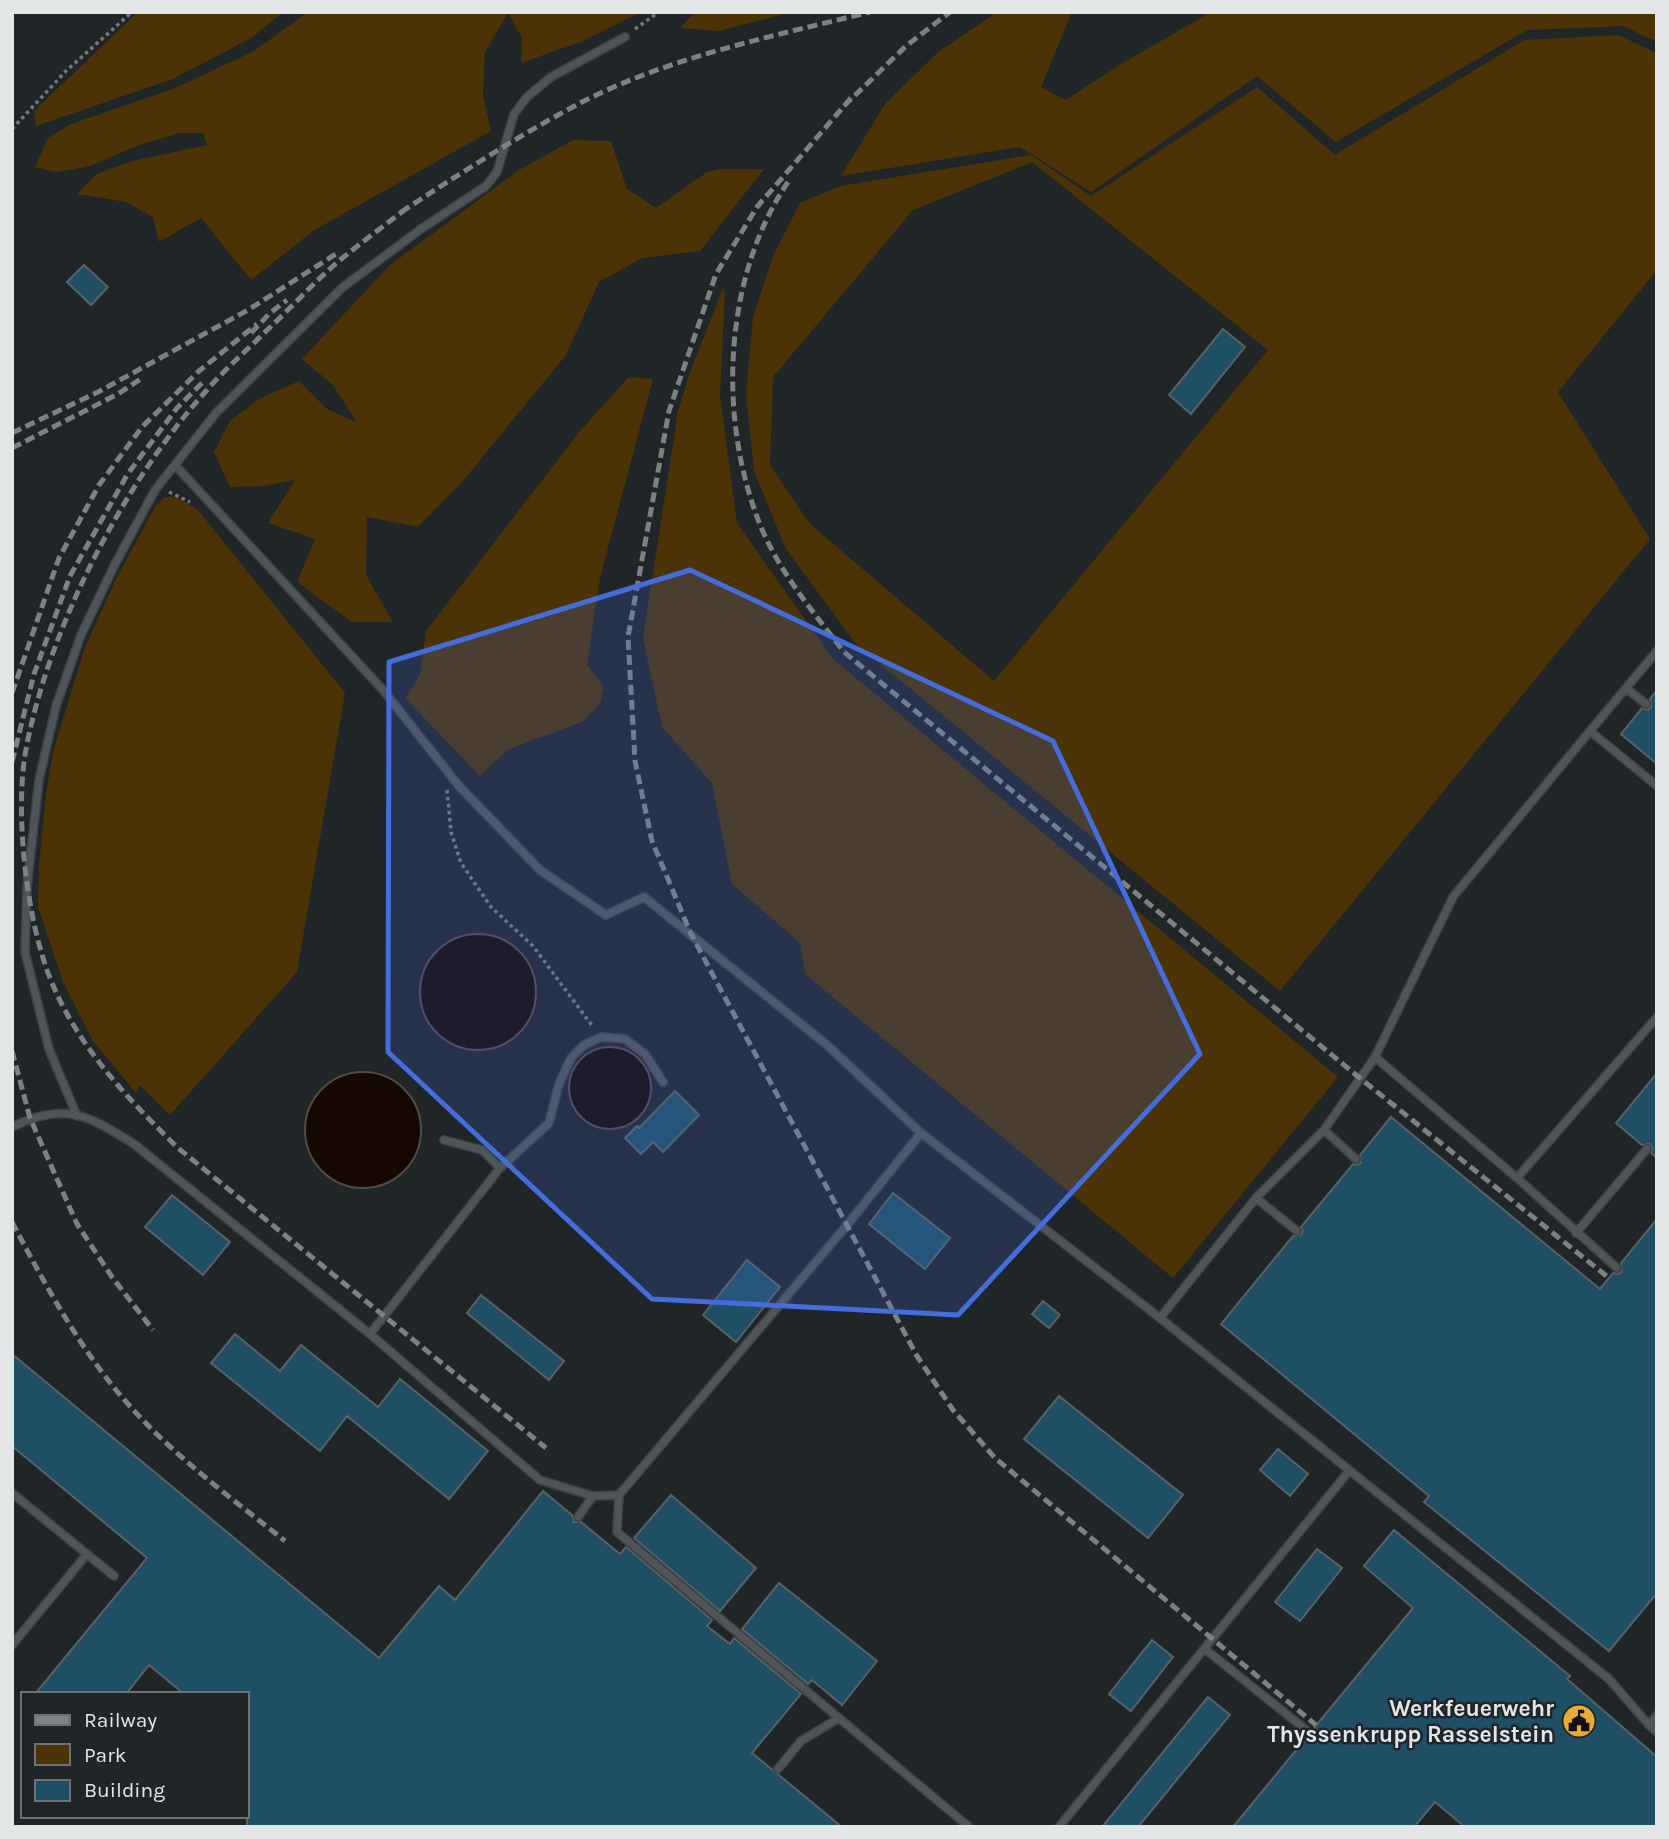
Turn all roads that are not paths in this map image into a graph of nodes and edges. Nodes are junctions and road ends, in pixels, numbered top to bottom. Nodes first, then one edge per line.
1 (625, 37) road end
2 (175, 465) junction
3 (1657, 651) edge
4 (1626, 688) junction
5 (1646, 704) dead end
6 (1591, 731) junction
7 (1657, 786) edge
8 (1657, 1017) edge
9 (1375, 1057) junction
10 (663, 1082) dead end
11 (77, 1116) junction
12 (12, 1127) edge
13 (1324, 1130) junction
14 (921, 1133) junction
15 (444, 1140) dead end
16 (1647, 1150) dead end
17 (1356, 1159) dead end
18 (499, 1168) junction
19 (1517, 1178) junction
20 (1256, 1198) junction
21 (1297, 1231) dead end
22 (1576, 1233) junction
23 (1617, 1268) dead end
24 (1160, 1318) junction
25 (370, 1334) junction
26 (1349, 1471) junction
27 (12, 1493) edge
28 (618, 1495) junction
29 (593, 1496) junction
30 (578, 1517) dead end
31 (87, 1554) junction
32 (114, 1576) dead end
33 (12, 1645) edge
34 (1205, 1649) junction
35 (1657, 1715) edge
36 (839, 1718) junction
37 (1649, 1724) junction
38 (1657, 1732) edge
39 (1310, 1733) dead end
40 (778, 1769) dead end
41 (969, 1827) edge
42 (1059, 1827) edge

1 - 2 lane
2 - 11 lane
2 - 14 lane
3 - 4 lane
4 - 5 lane
4 - 6 lane
6 - 7 lane
6 - 9 lane
8 - 19 lane
9 - 13 lane
9 - 19 lane
10 - 18 lane
11 - 12 lane
11 - 25 lane
13 - 17 lane
13 - 20 lane
14 - 24 lane
14 - 28 lane
15 - 18 lane
16 - 22 lane
18 - 25 lane
19 - 22 lane
20 - 21 lane
20 - 24 lane
22 - 23 lane
24 - 26 lane
25 - 29 lane
26 - 34 lane
26 - 37 lane
27 - 31 lane
28 - 29 lane
28 - 36 lane
29 - 30 lane
31 - 32 lane
31 - 33 lane
34 - 39 lane
34 - 42 lane
35 - 37 lane
36 - 40 lane
36 - 41 lane
37 - 38 lane

